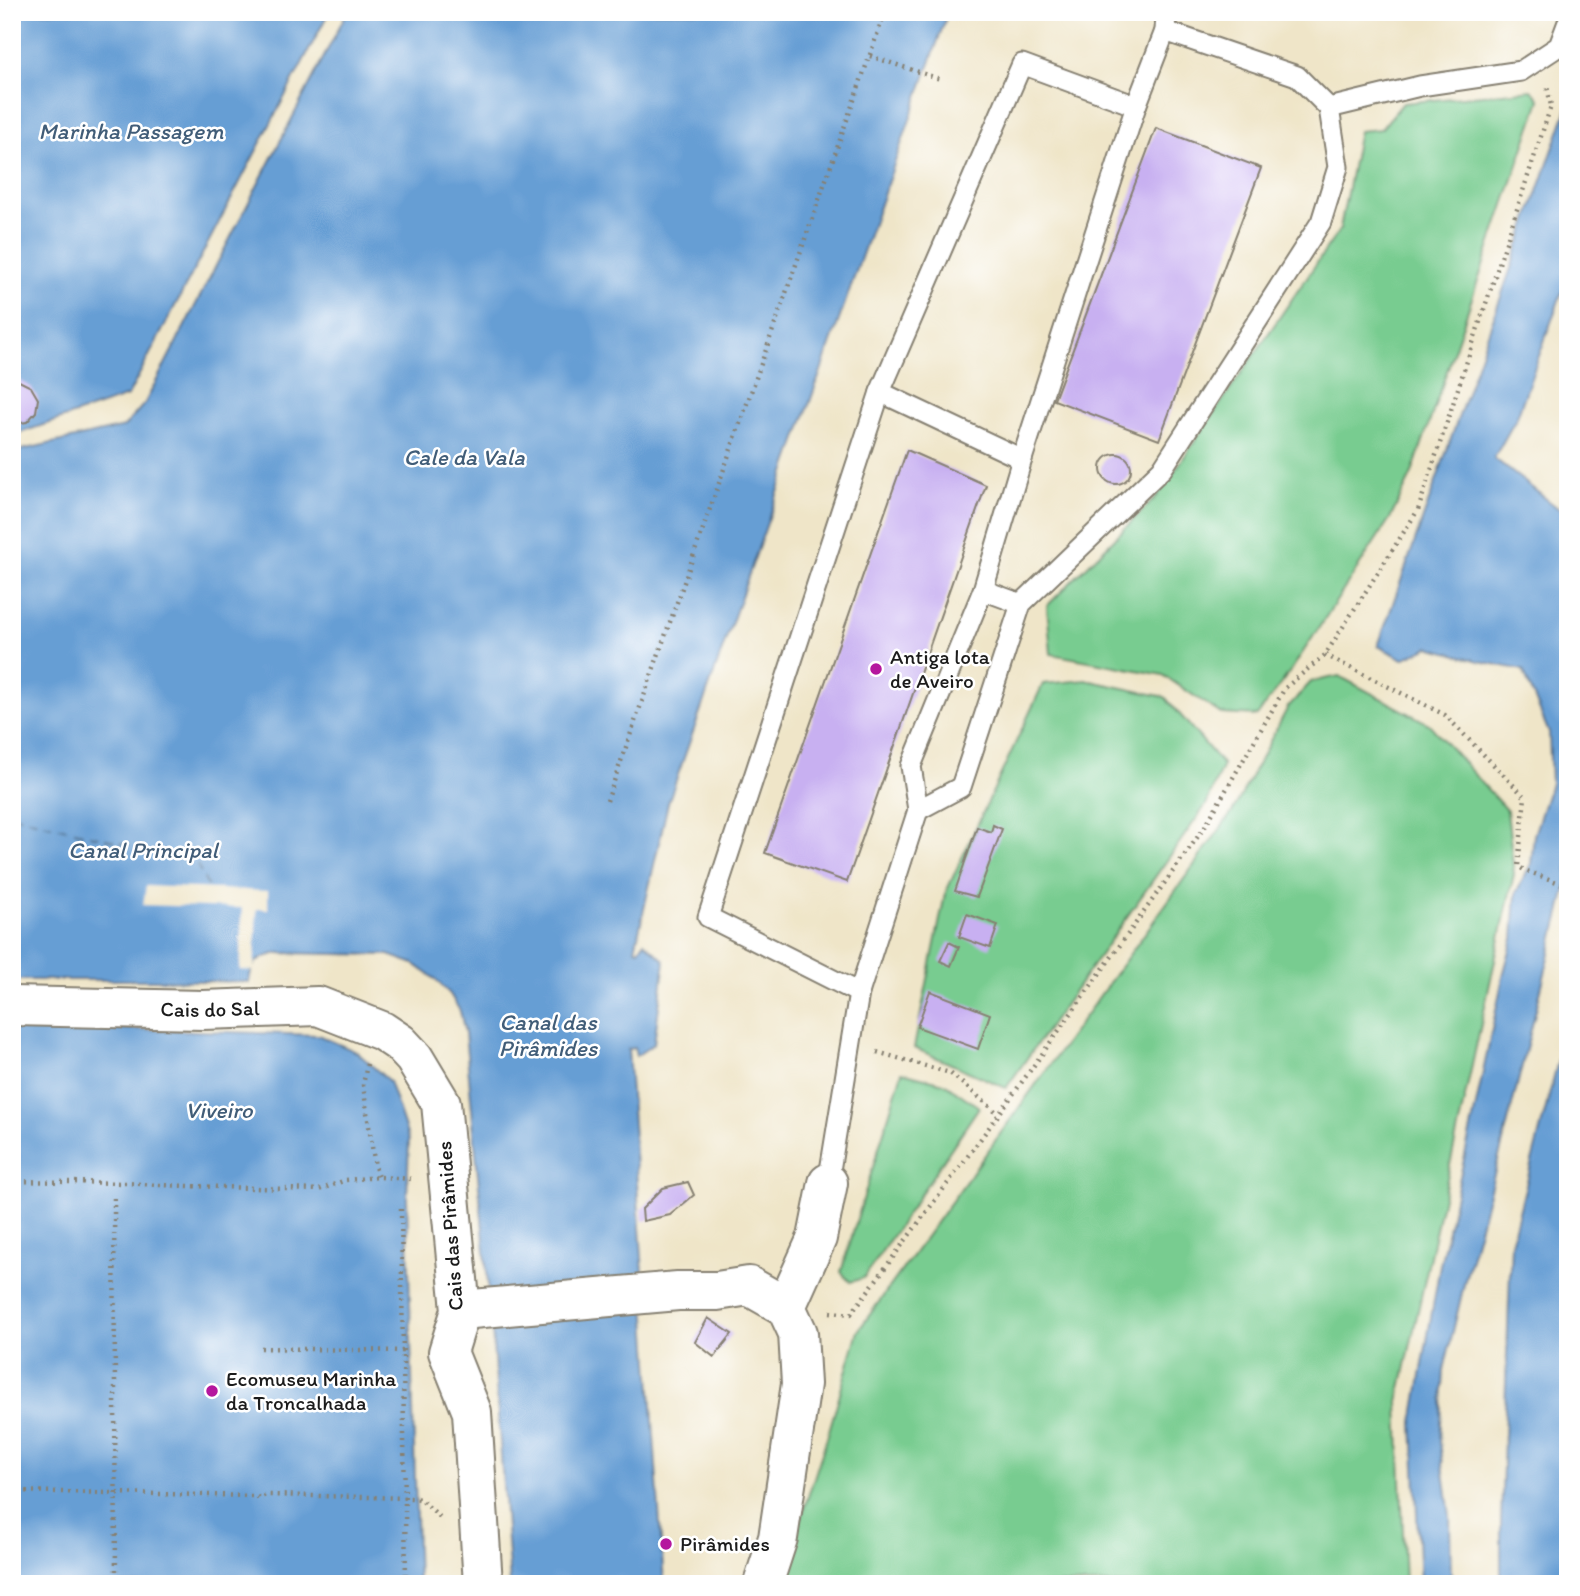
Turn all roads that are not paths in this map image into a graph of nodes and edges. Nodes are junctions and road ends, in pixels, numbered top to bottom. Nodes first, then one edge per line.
1 (1166, 22) edge
2 (1568, 22) edge
3 (1136, 106) junction
4 (1329, 108) junction
5 (880, 392) junction
6 (1022, 459) junction
7 (983, 590) junction
8 (1021, 604) junction
9 (918, 810) junction
10 (859, 993) junction
11 (12, 1006) edge
12 (384, 1052) joint
13 (828, 1183) joint
14 (786, 1307) junction
15 (471, 1309) junction
16 (483, 1584) edge
17 (763, 1584) edge

1 - 3 lane
1 - 4 lane
2 - 4 lane
3 - 5 lane
3 - 6 lane
4 - 8 lane
5 - 6 lane
5 - 10 lane
6 - 7 lane
7 - 8 lane
7 - 9 lane
8 - 9 lane
9 - 10 lane
10 - 13 lane
11 - 12 street, Cais do Sal
12 - 15 street, Cais das Pirâmides
13 - 14 street
14 - 15 street
14 - 17 street
15 - 16 street, Cais das Pirâmides

